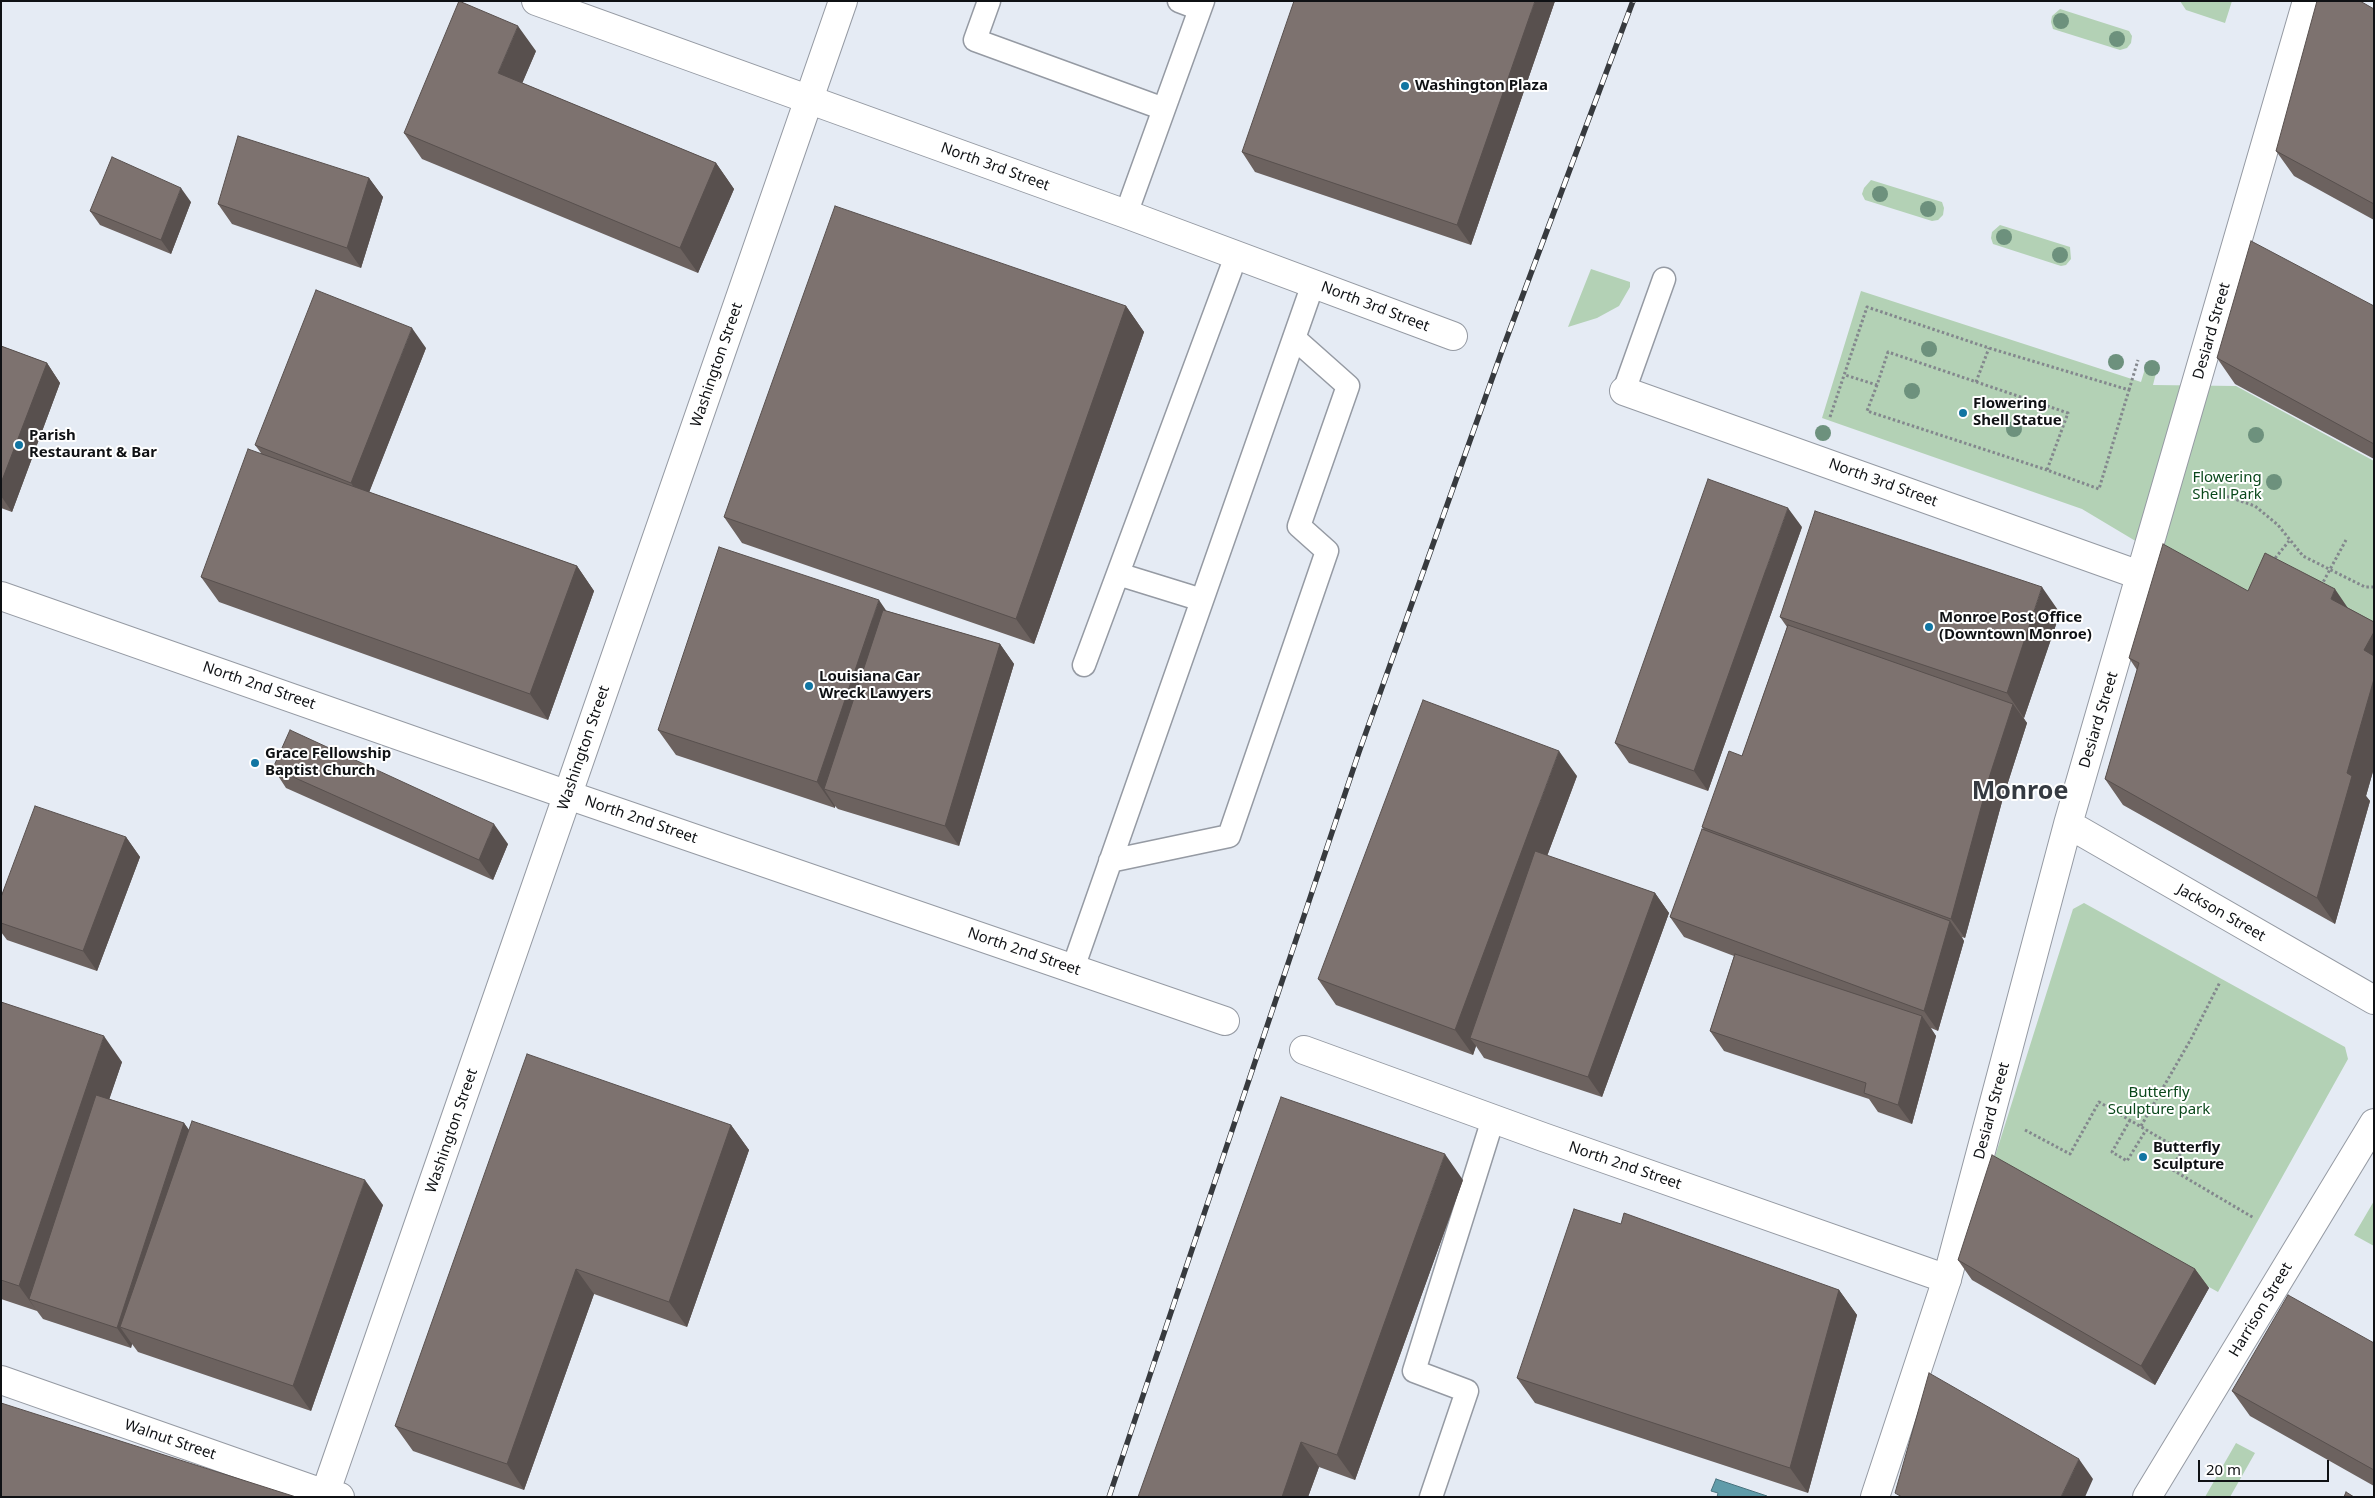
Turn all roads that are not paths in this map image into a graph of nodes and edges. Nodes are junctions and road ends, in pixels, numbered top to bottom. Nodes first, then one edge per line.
1 (536, 1) edge
2 (843, 1) edge
3 (989, 1) edge
4 (1179, 1) edge
5 (2307, 1) edge
6 (1201, 5) edge
7 (808, 101) junction
8 (1164, 108) junction
9 (1126, 214) junction
10 (1236, 256) junction
11 (1664, 279) dead end
12 (1313, 284) junction
13 (1453, 336) dead end
14 (1294, 338) junction
15 (1624, 391) joint
16 (1118, 574) junction
17 (2142, 576) junction
18 (1, 596) edge
19 (1202, 600) junction
20 (1084, 665) dead end
21 (568, 795) junction
22 (2068, 824) junction
23 (1110, 861) junction
24 (1073, 968) junction
25 (2374, 1000) edge
26 (1225, 1021) dead end
27 (1304, 1050) dead end
28 (1494, 1119) junction
29 (2374, 1123) edge
30 (1947, 1280) junction
31 (1, 1380) edge
32 (332, 1496) edge
33 (1431, 1497) edge
34 (1875, 1497) edge
35 (2147, 1497) edge

1 - 7 street, North 3rd Street
2 - 7 street, Washington Street
3 - 8 lane
4 - 6 lane
5 - 17 street, Desiard Street
6 - 8 lane
7 - 9 street, North 3rd Street
7 - 21 street, Washington Street
8 - 9 lane
9 - 10 street, North 3rd Street
10 - 12 street, North 3rd Street
10 - 16 lane
11 - 15 lane
12 - 13 street, North 3rd Street
12 - 14 lane
14 - 19 lane
14 - 23 lane
15 - 17 street, North 3rd Street
16 - 19 lane
16 - 20 lane
17 - 22 street, Desiard Street
18 - 21 street, North 2nd Street
19 - 23 lane
21 - 24 street, North 2nd Street
21 - 32 street, Washington Street
22 - 25 street, Jackson Street
22 - 30 street, Desiard Street
23 - 24 lane
24 - 26 street, North 2nd Street
27 - 28 street, North 2nd Street
28 - 30 street, North 2nd Street
28 - 33 lane
29 - 35 street, Harrison Street
30 - 34 street, Desiard Street
31 - 32 street, Walnut Street

